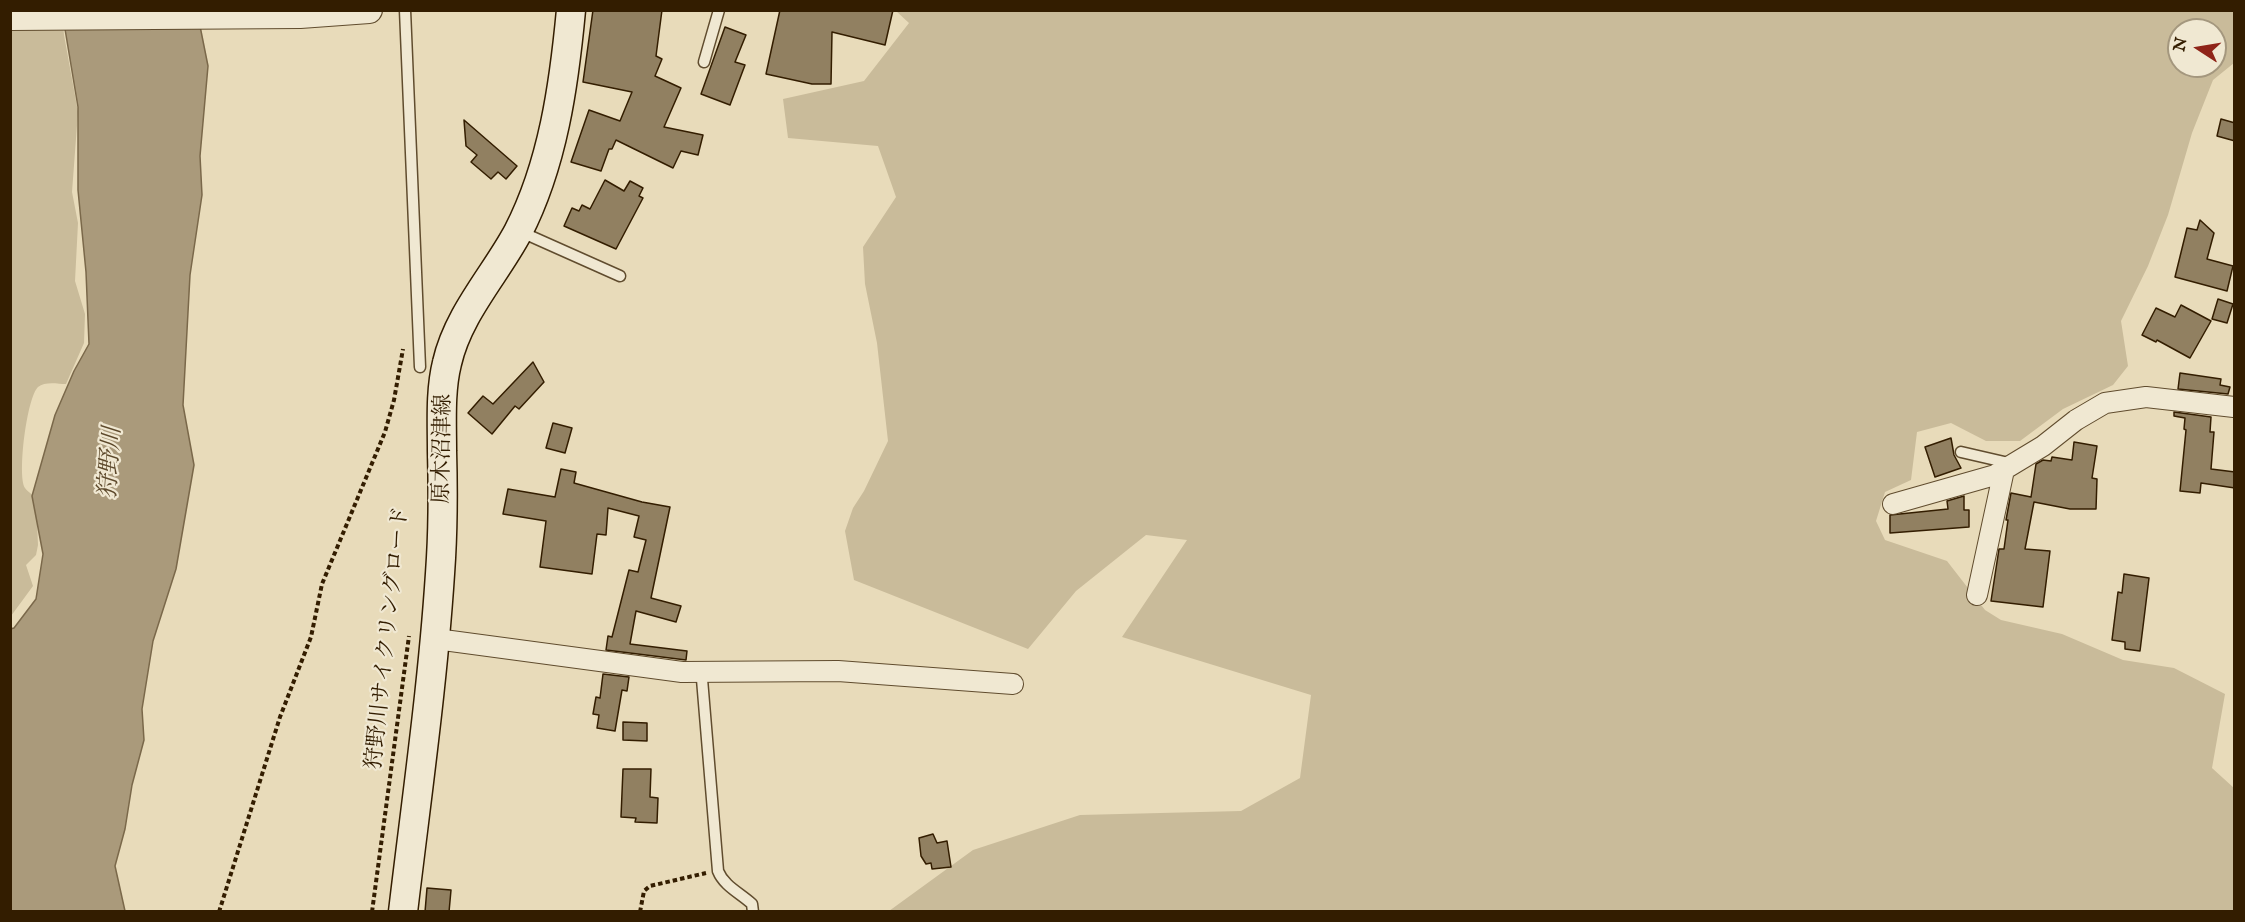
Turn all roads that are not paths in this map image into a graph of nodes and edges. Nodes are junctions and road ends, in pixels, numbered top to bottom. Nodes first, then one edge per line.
1 (369, 10) edge
2 (405, 10) edge
3 (572, 10) edge
4 (719, 10) edge
5 (10, 17) edge
6 (704, 62) dead end
7 (519, 230) junction
8 (620, 276) dead end
9 (420, 367) dead end
10 (2235, 407) edge
11 (1961, 452) dead end
12 (2009, 467) junction
13 (1893, 504) dead end
14 (1977, 595) dead end
15 (436, 639) junction
16 (696, 672) junction
17 (1013, 684) dead end
18 (403, 912) edge
19 (753, 912) edge

1 - 5 street
2 - 9 lane
3 - 7 main road, 原木沼津線
4 - 6 lane
7 - 8 lane
7 - 15 main road, 原木沼津線
10 - 12 street
11 - 12 lane
12 - 13 street
12 - 14 street
15 - 16 street
15 - 18 main road, 原木沼津線
16 - 17 street
16 - 19 lane

